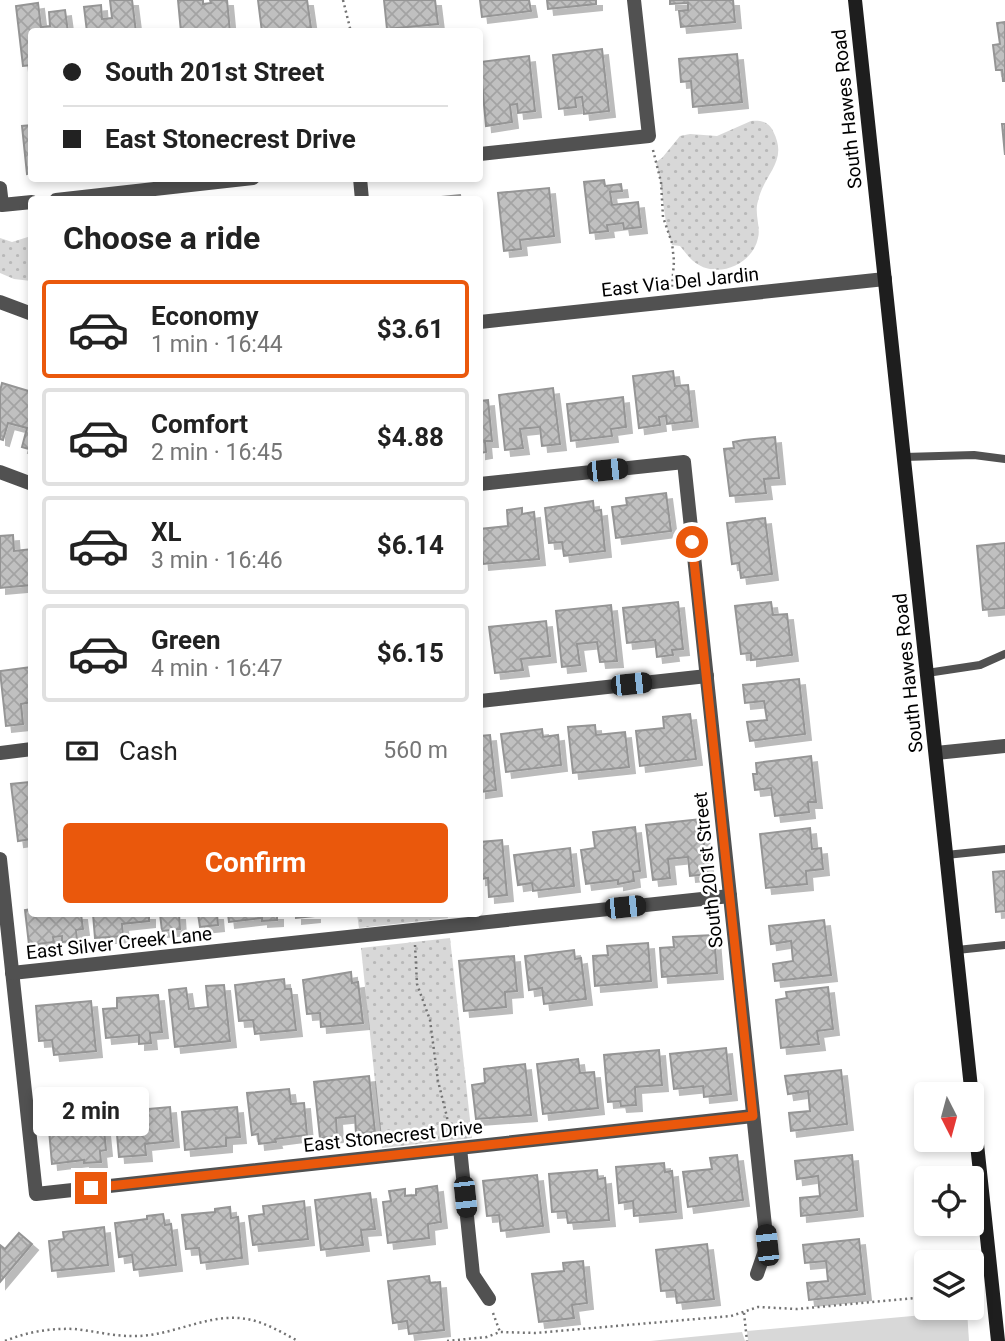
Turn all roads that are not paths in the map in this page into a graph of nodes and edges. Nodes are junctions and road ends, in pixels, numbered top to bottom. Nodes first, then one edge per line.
1 (634, 0) edge
2 (855, 0) edge
3 (483, 154) edge
4 (217, 182) edge
5 (0, 188) edge
6 (92, 196) edge
7 (28, 202) edge
8 (885, 279) junction
9 (0, 302) edge
10 (28, 312) edge
11 (483, 322) edge
12 (904, 457) junction
13 (1005, 459) edge
14 (0, 472) edge
15 (28, 482) edge
16 (483, 484) edge
17 (1005, 654) edge
18 (927, 673) junction
19 (707, 676) junction
20 (483, 701) edge
21 (1005, 746) edge
22 (28, 749) edge
23 (0, 752) edge
24 (936, 753) junction
25 (1005, 849) edge
26 (946, 855) junction
27 (0, 859) edge
28 (730, 896) junction
29 (1005, 945) edge
30 (957, 950) junction
31 (12, 974) junction
32 (753, 1116) junction
33 (455, 1149) junction
34 (757, 1274) dead end
35 (489, 1299) road end
36 (1000, 1309) edge
37 (998, 1341) edge

1 - 3 street
2 - 8 main road, South Hawes Road
4 - 6 street
5 - 7 street
8 - 11 street, East Via Del Jardin
8 - 12 main road, South Hawes Road
9 - 10 street
12 - 13 lane
12 - 18 main road, South Hawes Road
14 - 15 street
16 - 19 street, South 201st Street
17 - 18 lane
18 - 24 main road, South Hawes Road
19 - 20 street
19 - 28 street, South 201st Street
21 - 24 street
22 - 23 street
24 - 26 main road, South Hawes Road
25 - 26 lane
26 - 30 main road, South Hawes Road
27 - 31 street
28 - 31 street, East Silver Creek Lane
28 - 32 street, South 201st Street
29 - 30 lane
30 - 36 main road, South Hawes Road
31 - 33 street, East Stonecrest Drive
32 - 33 street, East Stonecrest Drive
32 - 34 street, South 201st Street
33 - 35 street
36 - 37 main road, South Hawes Road

